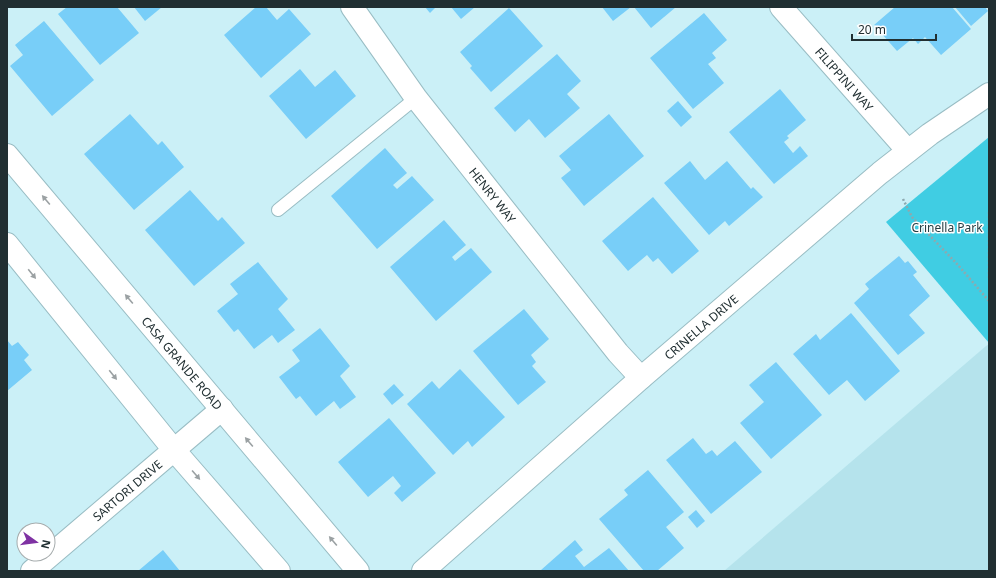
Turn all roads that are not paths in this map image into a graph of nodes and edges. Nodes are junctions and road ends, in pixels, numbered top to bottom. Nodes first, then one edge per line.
1 (352, 7) edge
2 (781, 7) edge
3 (989, 94) edge
4 (416, 98) junction
5 (908, 151) junction
6 (7, 154) edge
7 (278, 210) dead end
8 (7, 244) edge
9 (641, 378) junction
10 (222, 409) junction
11 (174, 450) junction
12 (32, 571) edge
13 (279, 571) edge
14 (358, 571) edge
15 (423, 571) edge

1 - 4 street, HENRY WAY
2 - 5 street, FILIPPINI WAY
3 - 5 street, CRINELLA DRIVE
4 - 7 lane
4 - 9 street, HENRY WAY
5 - 9 street, CRINELLA DRIVE
10 -> 6 street, CASA GRANDE ROAD
8 -> 11 street
9 - 15 street, CRINELLA DRIVE
10 - 11 street, SARTORI DRIVE
14 -> 10 street, CASA GRANDE ROAD
11 - 12 street, SARTORI DRIVE
11 -> 13 street

